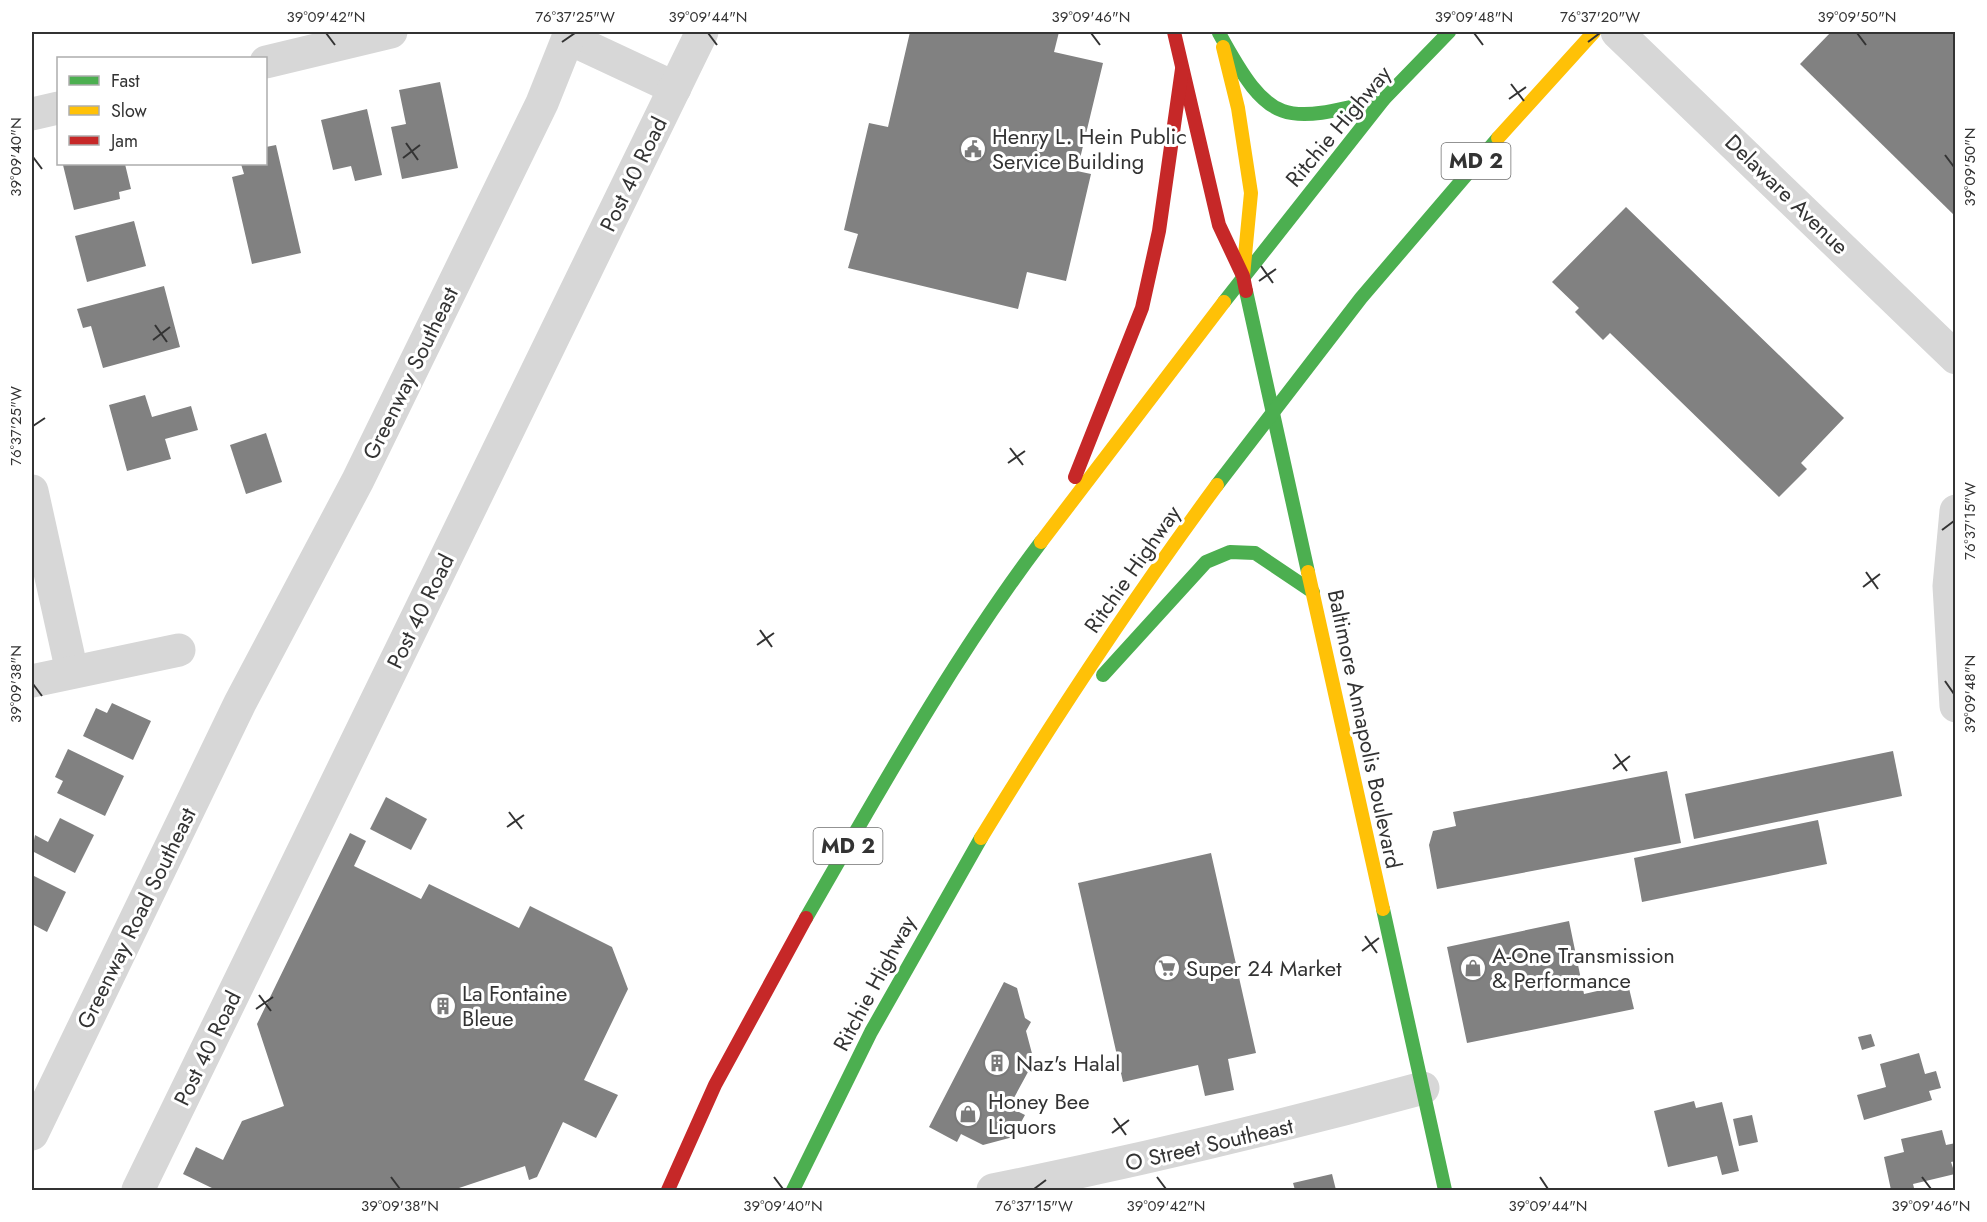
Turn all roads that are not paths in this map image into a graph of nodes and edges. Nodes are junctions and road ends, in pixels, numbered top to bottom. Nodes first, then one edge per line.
1 (392, 32) edge
2 (702, 32) edge
3 (1174, 32) edge
4 (1219, 32) edge
5 (1449, 32) edge
6 (1593, 32) edge
7 (1617, 32) edge
8 (568, 35) edge
9 (267, 62) edge
10 (1182, 69) junction
11 (675, 88) junction
12 (1384, 99) junction
13 (57, 108) edge
14 (32, 114) edge
15 (1243, 276) junction
16 (1956, 358) edge
17 (1273, 411) junction
18 (32, 491) edge
19 (1956, 511) edge
20 (1058, 518) junction
21 (1313, 592) junction
22 (179, 650) dead end
23 (72, 672) junction
24 (32, 681) edge
25 (240, 703) joint
26 (1956, 706) edge
27 (1027, 758) junction
28 (1423, 1088) junction
29 (32, 1134) edge
30 (138, 1191) edge
31 (668, 1191) edge
32 (793, 1191) edge
33 (993, 1191) edge
34 (1445, 1191) edge

1 - 9 street
2 - 11 street, Post 40 Road
3 - 10 main road, Baltimore Annapolis Boulevard
4 - 12 main road
4 - 15 main road, Baltimore Annapolis Boulevard
5 - 12 main road, Ritchie Highway / MD 2
6 - 17 main road, Ritchie Highway / MD 2
7 - 16 street, Delaware Avenue
8 - 11 street
8 - 25 street, Greenway Southeast
10 - 15 main road, Baltimore Annapolis Boulevard
10 - 20 main road
11 - 30 street, Post 40 Road
12 - 15 main road, Ritchie Highway / MD 2
13 - 14 street
15 - 17 main road, Baltimore Annapolis Boulevard
15 - 20 main road, Ritchie Highway / MD 2
17 - 21 main road, Baltimore Annapolis Boulevard
17 - 27 main road, Ritchie Highway / MD 2
18 - 23 street
19 - 26 street
20 - 31 main road, Ritchie Highway / MD 2
21 - 27 main road
21 - 28 main road, Baltimore Annapolis Boulevard
22 - 23 street
23 - 24 street
25 - 29 street, Greenway Road Southeast
27 - 32 main road, Ritchie Highway / MD 2
28 - 33 street, O Street Southeast
28 - 34 main road, Baltimore Annapolis Boulevard

